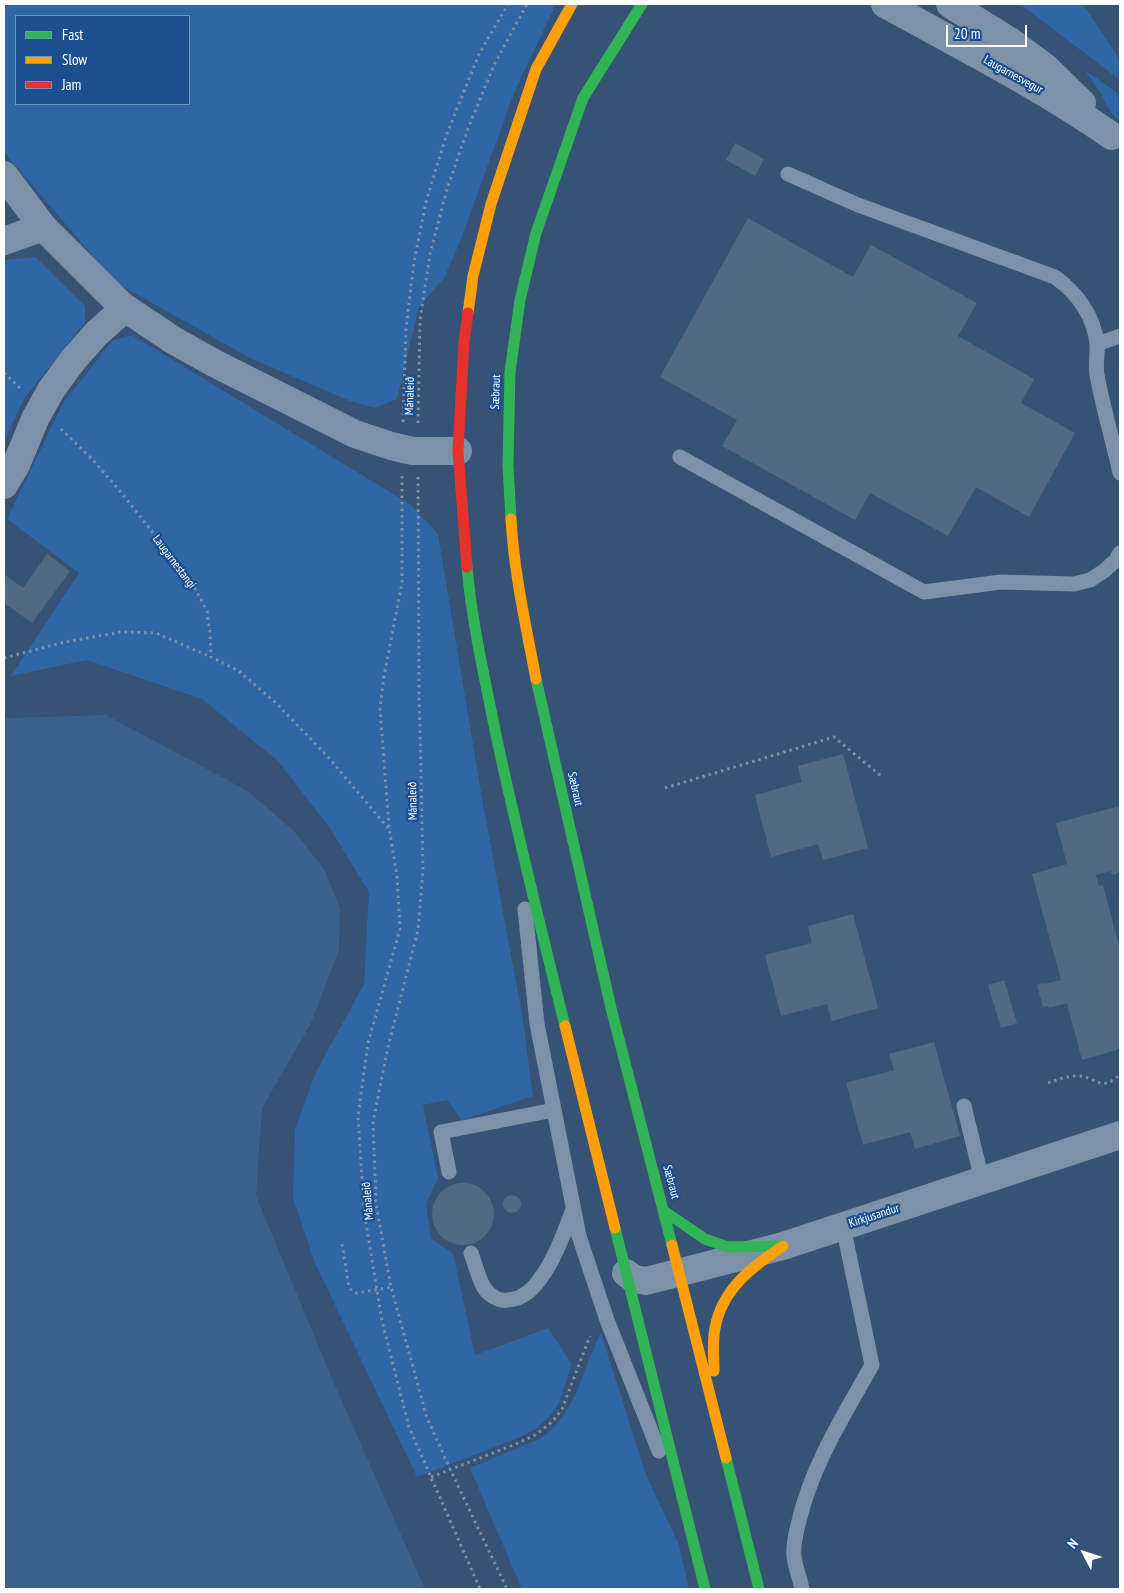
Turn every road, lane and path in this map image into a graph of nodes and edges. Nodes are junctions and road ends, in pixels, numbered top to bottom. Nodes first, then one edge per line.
1 (508, 4) edge
2 (527, 4) edge
3 (572, 4) edge
4 (642, 4) edge
5 (653, 4) edge
6 (950, 4) edge
7 (898, 7) edge
8 (625, 31) junction
9 (1116, 141) edge
10 (788, 174) dead end
11 (4, 175) edge
12 (44, 226) junction
13 (4, 241) edge
14 (125, 308) junction
15 (1120, 336) edge
16 (1097, 344) junction
17 (4, 373) edge
18 (41, 407) junction
19 (410, 450) junction
20 (458, 451) junction
21 (680, 457) dead end
22 (1120, 473) edge
23 (4, 485) edge
24 (1120, 553) edge
25 (211, 657) junction
26 (4, 658) edge
27 (880, 776) dead end
28 (665, 788) dead end
29 (389, 828) junction
30 (516, 828) junction
31 (1120, 1074) edge
32 (1048, 1083) dead end
33 (964, 1106) dead end
34 (554, 1110) junction
35 (1120, 1135) edge
36 (449, 1172) dead end
37 (982, 1180) junction
38 (573, 1207) junction
39 (664, 1211) junction
40 (843, 1226) junction
41 (342, 1244) dead end
42 (782, 1246) junction
43 (471, 1253) dead end
44 (680, 1271) junction
45 (626, 1273) junction
46 (391, 1287) junction
47 (377, 1290) junction
48 (591, 1334) dead end
49 (713, 1405) junction
50 (450, 1469) junction
51 (431, 1477) junction
52 (690, 1527) junction
53 (480, 1589) edge
54 (507, 1589) edge
55 (705, 1589) edge
56 (759, 1589) edge
57 (802, 1589) edge

1 - 19 path, Mánaleið
2 - 19 path, Mánaleið
3 - 20 main road
4 - 8 main road, Sæbraut
5 - 8 street
6 - 9 street, Laugarnesvegur
7 - 9 street, Laugarnesvegur
8 - 39 main road, Sæbraut
10 - 16 lane
11 - 12 street
12 - 13 street
12 - 14 street
14 - 18 street
14 - 19 street
15 - 16 lane
16 - 22 lane
17 - 18 path, Laugarnestangi
18 - 23 street
18 - 25 path, Laugarnestangi
19 - 20 street
19 - 29 path, Mánaleið
19 - 46 path, Mánaleið
20 - 30 main road
21 - 24 lane
25 - 26 path
25 - 29 path
27 - 28 path
29 - 47 path, Mánaleið
30 - 34 lane
30 - 45 main road
31 - 32 path
33 - 37 lane
34 - 36 lane
34 - 38 lane
35 - 37 street, Kirkjusandur
37 - 40 street, Kirkjusandur
38 - 43 lane
38 - 52 lane
39 - 42 main road
39 - 44 main road, Sæbraut
40 - 42 street, Kirkjusandur
40 - 57 lane
41 - 47 path
42 - 44 street, Kirkjusandur
42 - 49 main road
44 - 45 street, Kirkjusandur
44 - 49 main road, Sæbraut
45 - 52 main road
46 - 47 path
46 - 50 path, Mánaleið
47 - 51 path, Mánaleið
48 - 50 path
49 - 56 main road, Sæbraut
50 - 51 path
50 - 54 path, Mánaleið
51 - 53 path, Mánaleið
52 - 55 main road

